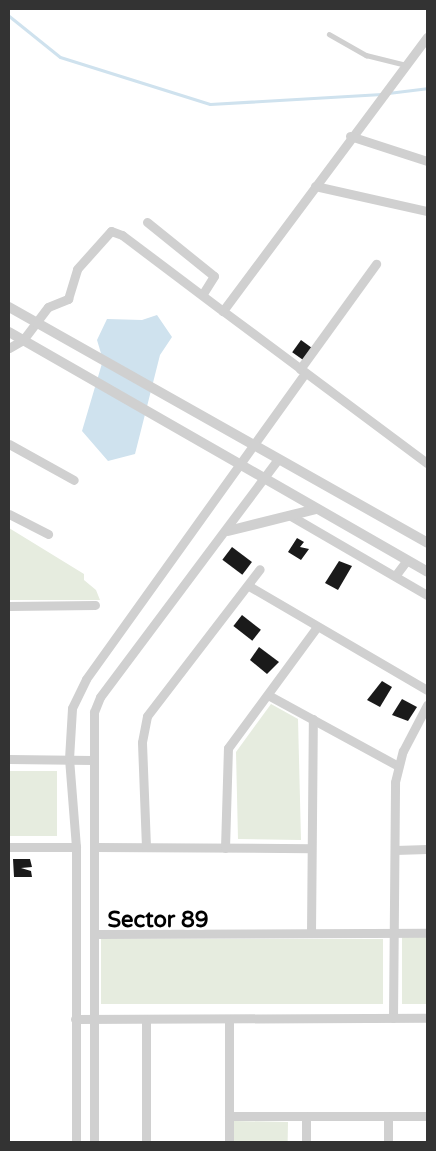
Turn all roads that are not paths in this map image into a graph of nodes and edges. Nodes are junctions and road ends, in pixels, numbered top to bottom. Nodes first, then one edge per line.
1 (329, 34) dead end
2 (427, 37) edge
3 (406, 65) junction
4 (350, 136) junction
5 (427, 161) edge
6 (315, 186) junction
7 (427, 211) edge
8 (147, 222) dead end
9 (376, 264) dead end
10 (202, 296) junction
11 (9, 307) edge
12 (222, 311) junction
13 (35, 323) junction
14 (9, 332) edge
15 (23, 340) junction
16 (9, 348) edge
17 (303, 371) junction
18 (9, 444) edge
19 (254, 446) junction
20 (278, 459) junction
21 (427, 464) edge
22 (241, 466) junction
23 (74, 480) dead end
24 (264, 480) junction
25 (316, 509) junction
26 (9, 514) edge
27 (291, 516) junction
28 (228, 530) junction
29 (48, 534) dead end
30 (427, 543) edge
31 (408, 560) junction
32 (260, 569) dead end
33 (427, 571) edge
34 (395, 576) junction
35 (249, 586) junction
36 (427, 595) edge
37 (95, 605) dead end
38 (9, 606) edge
39 (316, 627) junction
40 (427, 690) edge
41 (268, 695) junction
42 (427, 705) edge
43 (313, 720) junction
44 (9, 759) edge
45 (69, 759) junction
46 (92, 760) junction
47 (398, 766) junction
48 (9, 847) edge
49 (76, 847) junction
50 (94, 847) junction
51 (146, 847) junction
52 (225, 848) junction
53 (311, 848) junction
54 (427, 849) edge
55 (394, 850) junction
56 (311, 933) junction
57 (394, 933) junction
58 (427, 933) edge
59 (95, 934) junction
60 (393, 1018) junction
61 (427, 1018) edge
62 (75, 1019) junction
63 (94, 1019) junction
64 (146, 1019) junction
65 (229, 1019) junction
66 (229, 1116) junction
67 (306, 1116) junction
68 (388, 1116) junction
69 (427, 1116) edge
70 (76, 1142) edge
71 (94, 1142) edge
72 (146, 1142) edge
73 (229, 1142) edge
74 (306, 1142) edge
75 (388, 1142) edge

1 - 3 lane
2 - 3 street
3 - 4 street
4 - 5 street
4 - 6 street
6 - 7 street
6 - 12 street
8 - 10 street
9 - 17 street
10 - 12 street
10 - 13 street
11 - 13 street
12 - 17 street
13 - 15 street
13 - 19 street
14 - 15 street
15 - 16 street
15 - 22 street
17 - 19 street
17 - 21 street
18 - 23 street
19 - 20 street
19 - 22 street
20 - 24 street
20 - 30 street
22 - 24 street
22 - 45 street
24 - 25 street
24 - 28 street
25 - 27 street
25 - 31 street
26 - 29 street
27 - 28 street
27 - 34 street
28 - 46 street
31 - 33 street
31 - 34 street
32 - 35 street
34 - 36 street
35 - 39 street
35 - 51 street
37 - 38 street
39 - 40 street
39 - 41 street
41 - 43 street
41 - 52 street
42 - 47 street
43 - 47 street
43 - 53 street
44 - 45 street
45 - 46 street
45 - 49 street
46 - 50 street
47 - 55 street
48 - 49 street
49 - 62 street
50 - 51 street
50 - 59 street
51 - 52 street
52 - 53 street
53 - 56 street
54 - 55 street
55 - 57 street
56 - 57 street
56 - 59 street
57 - 58 street
57 - 60 street
59 - 63 street
60 - 61 street
60 - 65 street
62 - 63 street
62 - 70 street
63 - 64 street
63 - 71 street
64 - 65 street
64 - 72 street
65 - 66 street
66 - 67 street
66 - 73 street
67 - 68 street
67 - 74 street
68 - 69 street
68 - 75 street

